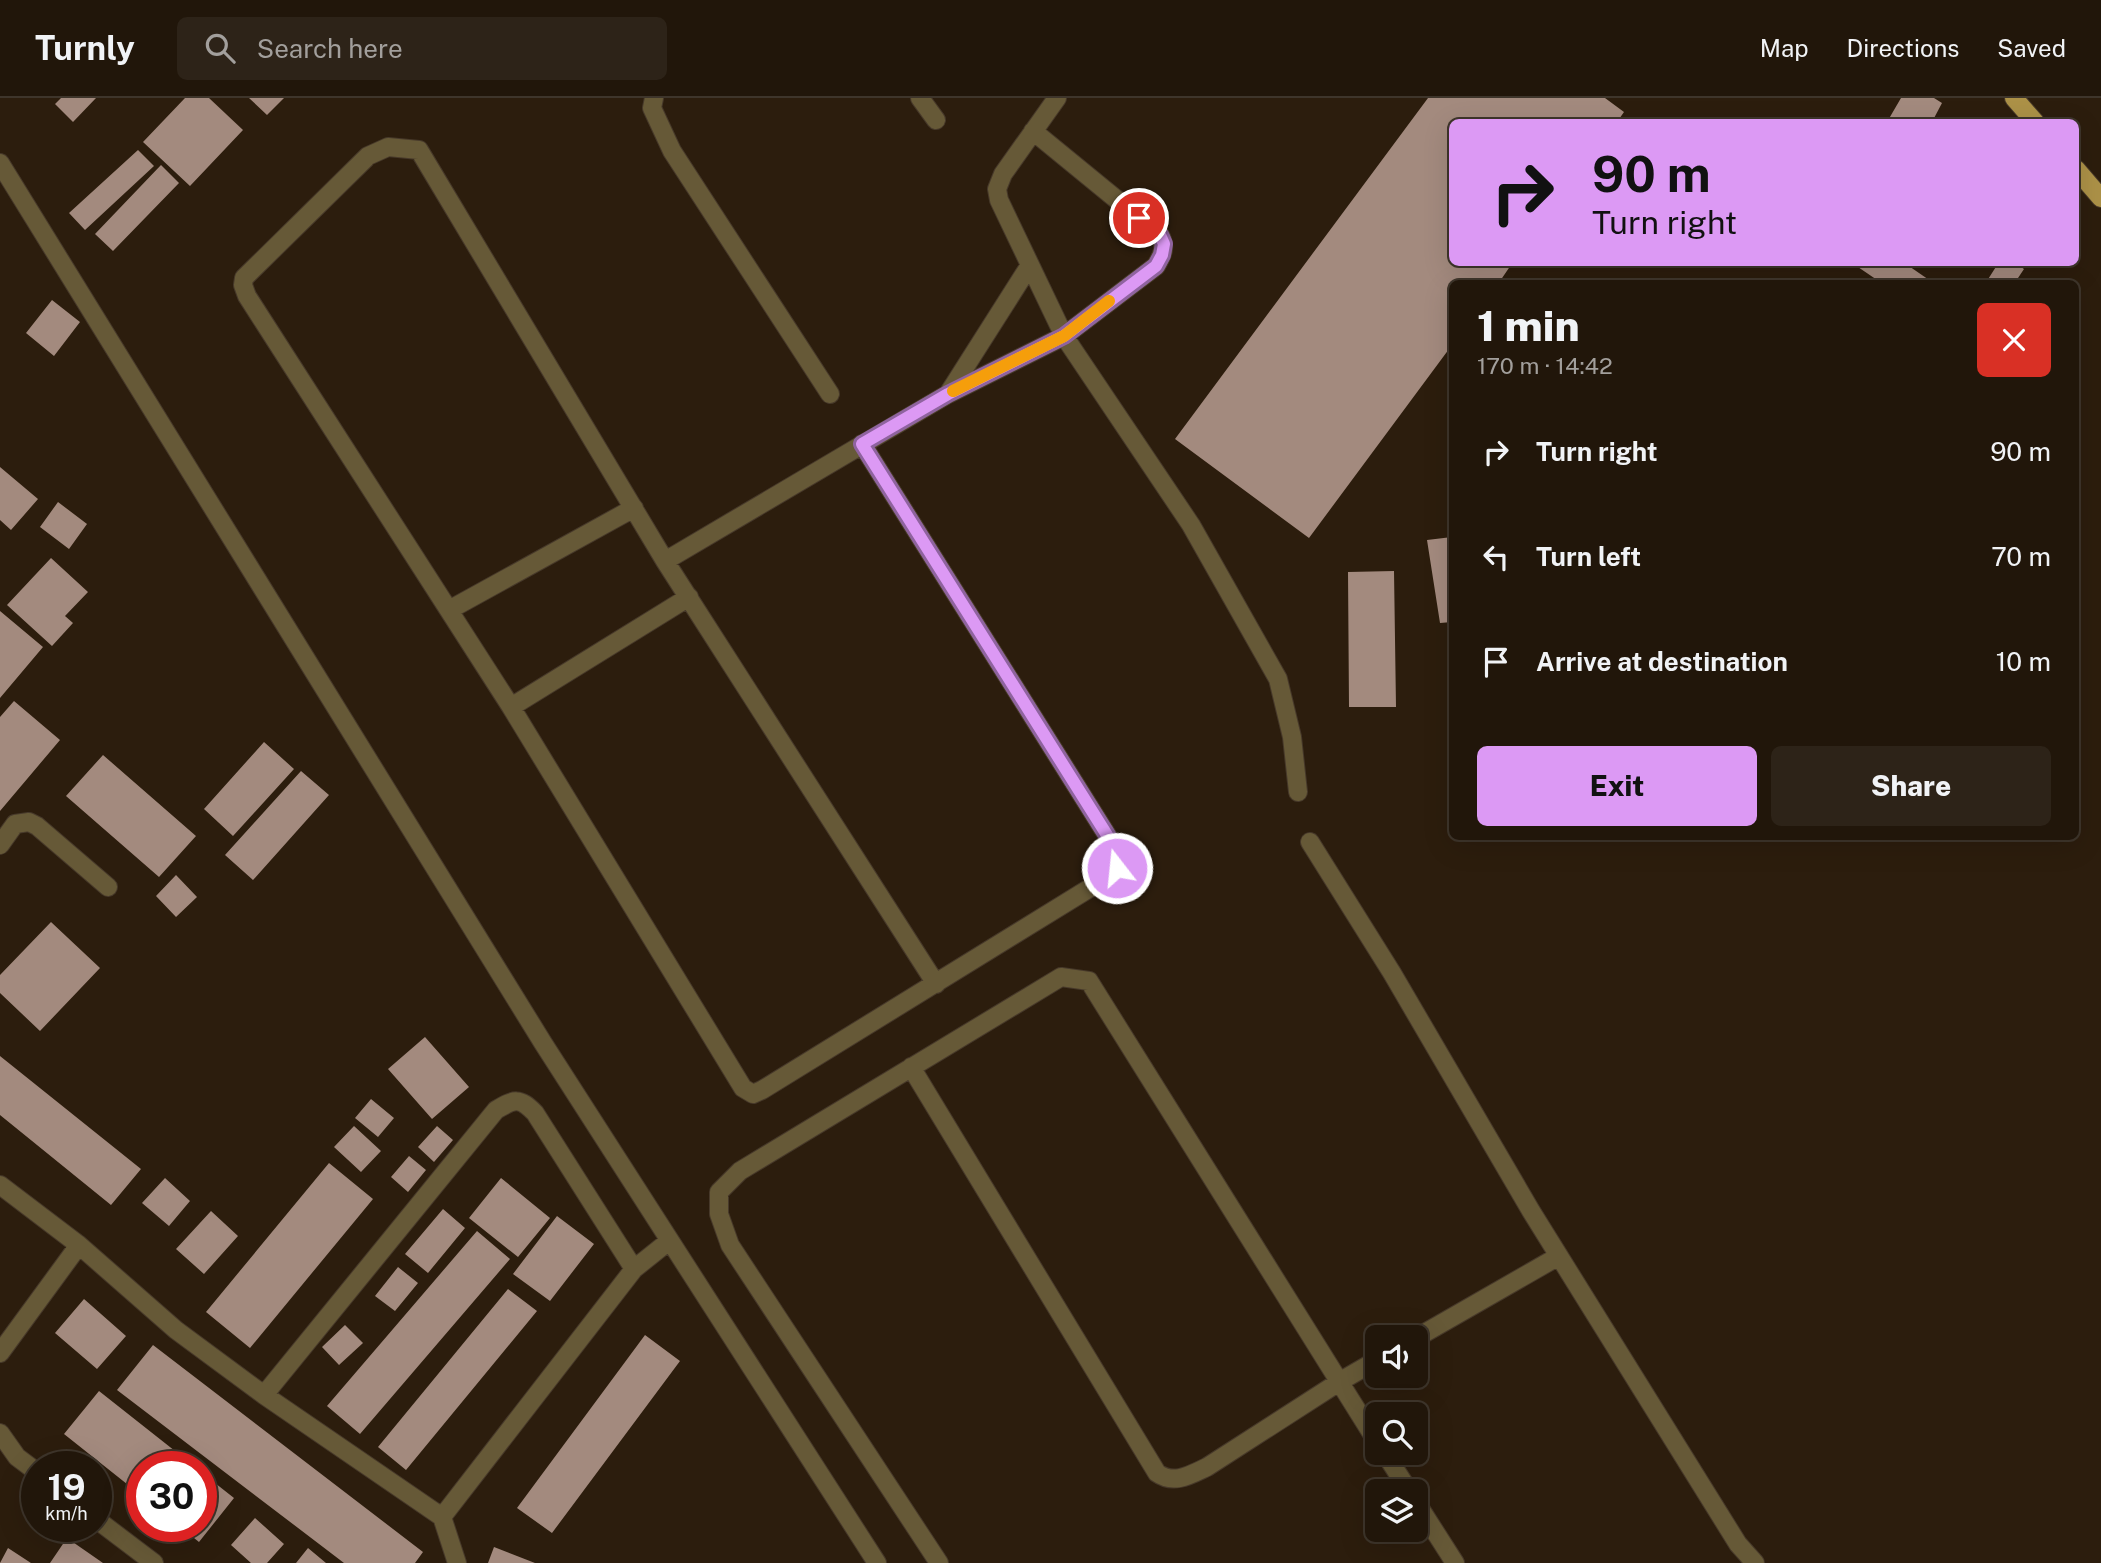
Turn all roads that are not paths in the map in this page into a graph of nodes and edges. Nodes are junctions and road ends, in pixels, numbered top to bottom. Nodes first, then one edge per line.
1 (654, 98) edge
2 (920, 98) edge
3 (1057, 98) edge
4 (2014, 98) edge
5 (2032, 119) edge
6 (936, 120) dead end
7 (1033, 131) junction
8 (0, 163) edge
9 (2079, 172) edge
10 (2101, 198) edge
11 (1030, 265) junction
12 (1064, 336) junction
13 (830, 394) dead end
14 (948, 394) junction
15 (862, 444) junction
16 (634, 508) junction
17 (665, 561) junction
18 (689, 597) junction
19 (449, 610) junction
20 (510, 707) junction
21 (1297, 792) dead end
22 (1310, 842) dead end
23 (0, 845) edge
24 (108, 887) dead end
25 (936, 984) junction
26 (911, 1067) junction
27 (0, 1185) edge
28 (668, 1241) junction
29 (79, 1245) junction
30 (1559, 1256) junction
31 (634, 1269) junction
32 (1428, 1331) edge
33 (0, 1353) edge
34 (1365, 1367) edge
35 (1339, 1382) junction
36 (264, 1395) junction
37 (1365, 1423) edge
38 (0, 1433) edge
39 (8, 1456) edge
40 (442, 1517) junction
41 (1428, 1521) edge
42 (112, 1530) edge
43 (1738, 1544) junction
44 (154, 1563) edge
45 (457, 1563) edge
46 (877, 1563) edge
47 (939, 1563) edge
48 (1455, 1563) edge
49 (1745, 1563) edge
50 (1755, 1563) edge

1 - 13 street
2 - 6 street
3 - 7 street
4 - 5 main road
7 - 11 street
7 - 12 street
8 - 28 street
9 - 10 main road
11 - 12 street
11 - 14 street
12 - 14 street
12 - 21 street
14 - 15 street
15 - 17 street
15 - 25 street
16 - 17 street
16 - 19 street
16 - 19 street
17 - 18 street
18 - 20 street
18 - 25 street
19 - 20 street
20 - 25 street
22 - 30 street
23 - 24 street
26 - 35 street
26 - 35 street
26 - 47 street
27 - 29 street
28 - 31 street
28 - 46 street
29 - 33 street
29 - 36 street
30 - 32 street
30 - 43 street
31 - 36 street
31 - 40 street
34 - 35 street
35 - 37 street
36 - 40 street
38 - 39 street
40 - 45 street
41 - 48 street
42 - 44 street
43 - 49 street
43 - 50 street

